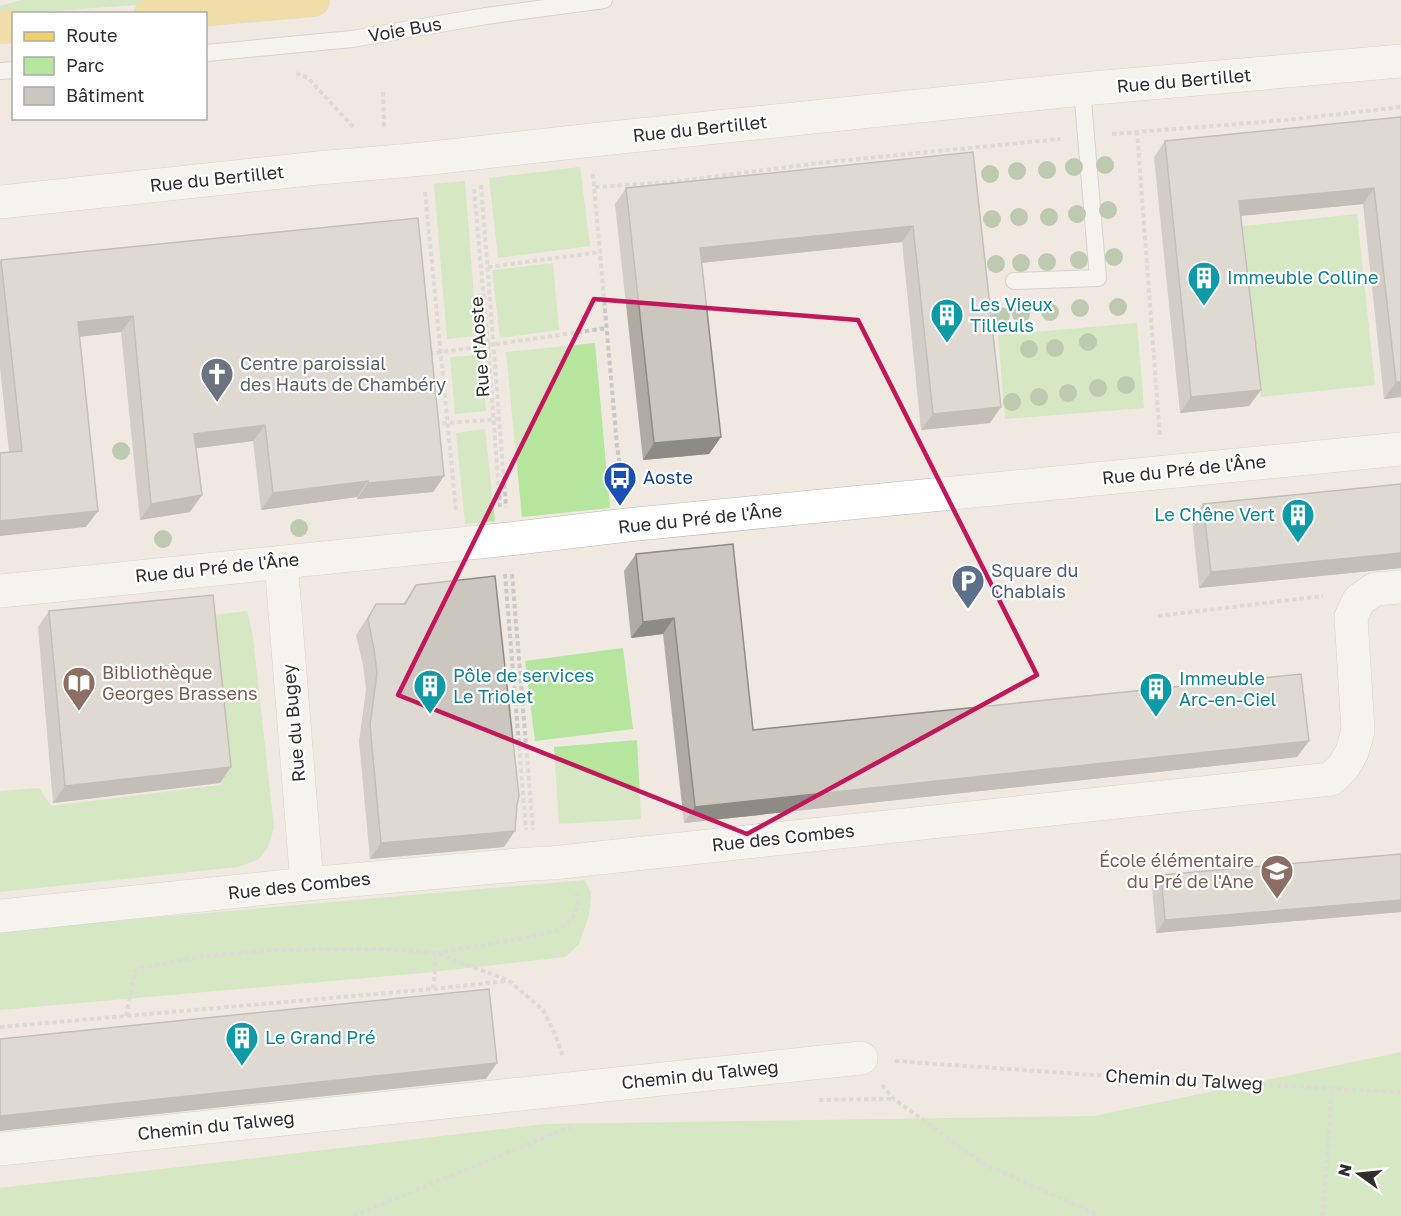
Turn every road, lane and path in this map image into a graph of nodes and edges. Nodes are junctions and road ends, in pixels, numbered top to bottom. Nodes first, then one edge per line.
1 (313, 0) edge
2 (604, 0) edge
3 (174, 12) edge
4 (207, 53) edge
5 (1401, 61) edge
6 (308, 78) dead end
7 (1082, 90) junction
8 (1401, 107) edge
9 (1137, 131) junction
10 (1086, 136) junction
11 (592, 140) junction
12 (478, 152) junction
13 (423, 159) junction
14 (386, 163) junction
15 (595, 187) junction
16 (0, 202) edge
17 (601, 252) junction
18 (488, 267) junction
19 (1014, 281) dead end
20 (607, 328) junction
21 (494, 344) junction
22 (440, 352) junction
23 (428, 354) edge
24 (1157, 400) dead end
25 (499, 419) junction
26 (435, 424) edge
27 (446, 424) junction
28 (1401, 449) edge
29 (624, 493) dead end
30 (509, 538) junction
31 (459, 544) junction
32 (281, 562) junction
33 (1388, 588) edge
34 (0, 591) edge
35 (1158, 616) dead end
36 (544, 863) junction
37 (307, 884) junction
38 (0, 916) edge
39 (435, 953) junction
40 (508, 980) junction
41 (433, 989) junction
42 (126, 1016) junction
43 (0, 1027) edge
44 (556, 1035) dead end
45 (861, 1058) junction
46 (1332, 1089) junction
47 (1401, 1092) edge
48 (579, 1123) dead end
49 (0, 1149) edge
50 (353, 1216) edge
51 (1100, 1216) edge
52 (1323, 1216) edge

1 - 3 main road
2 - 4 lane, Voie Bus
5 - 7 street, Rue du Bertillet
6 - 14 path
7 - 10 lane
7 - 11 street, Rue du Bertillet
8 - 9 path
9 - 10 path
9 - 24 path
10 - 15 path
10 - 19 lane
11 - 12 street, Rue du Bertillet
11 - 15 path
12 - 13 street, Rue du Bertillet
12 - 18 path, Rue d'Aoste
13 - 14 street, Rue du Bertillet
13 - 22 path
14 - 16 street, Rue du Bertillet
15 - 17 path
17 - 18 path
17 - 20 path
18 - 21 path, Rue d'Aoste
20 - 21 path
20 - 29 path
21 - 22 path
21 - 25 path, Rue d'Aoste
22 - 23 path
22 - 27 path
25 - 27 path
25 - 30 path, Rue d'Aoste
26 - 27 path
27 - 31 path
28 - 30 street, Rue du Pré de l'Âne
30 - 31 street, Rue du Pré de l'Âne
30 - 36 path, Rue d'Aoste
31 - 32 street, Rue du Pré de l'Âne
32 - 34 street, Rue du Pré de l'Âne
32 - 37 street, Rue du Bugey
33 - 35 path
33 - 36 street, Rue des Combes
36 - 37 street, Rue des Combes
36 - 39 path
37 - 38 street, Rue des Combes
39 - 40 path
39 - 41 path
39 - 42 path
40 - 41 path
40 - 44 path
41 - 42 path
42 - 43 path
45 - 46 path, Chemin du Talweg
45 - 49 street, Chemin du Talweg
45 - 51 path
46 - 47 path, Chemin du Talweg
46 - 52 path
48 - 50 path

